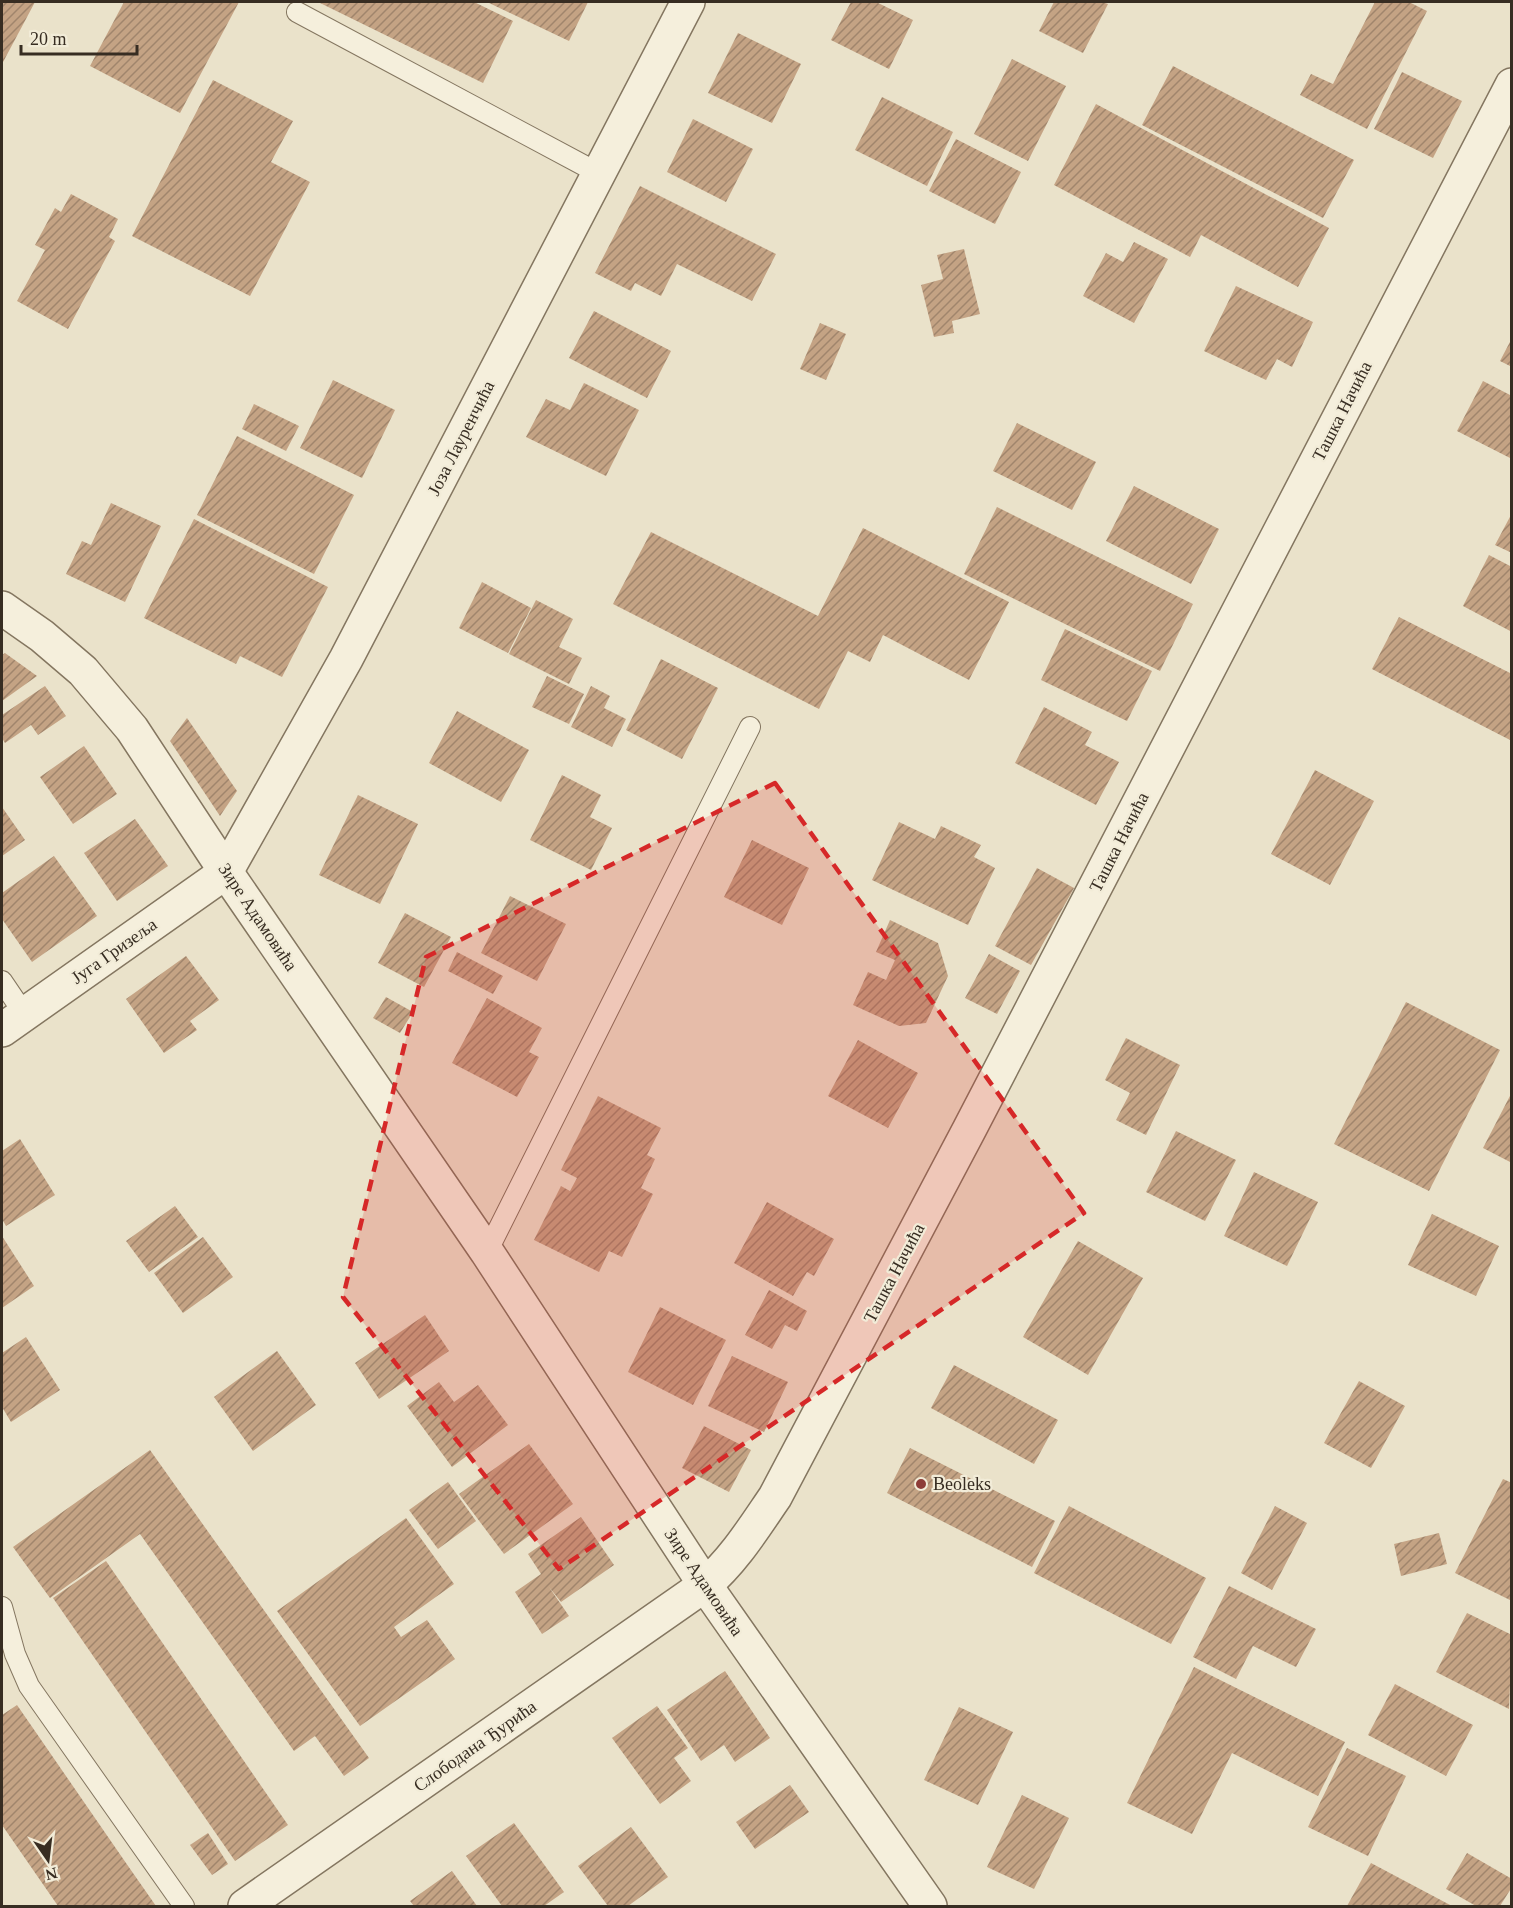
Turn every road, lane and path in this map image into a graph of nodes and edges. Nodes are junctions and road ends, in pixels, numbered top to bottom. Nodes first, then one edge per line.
1 (688, 2) edge
2 (297, 12) dead end
3 (1512, 85) edge
4 (598, 173) junction
5 (2, 608) edge
6 (750, 726) dead end
7 (226, 872) junction
8 (2, 981) edge
9 (13, 1023) edge
10 (487, 1252) junction
11 (705, 1585) junction
12 (2, 1607) edge
13 (184, 1906) edge
14 (244, 1906) edge
15 (930, 1906) edge

1 - 4 street, Јоза Лауренчића
2 - 4 lane
3 - 11 street, Ташка Начића
4 - 7 street, Јоза Лауренчића
5 - 7 street, Зире Адамовића
6 - 10 lane
7 - 9 street, Југа Гризеља
7 - 10 street, Зире Адамовића
8 - 9 lane
10 - 11 street, Зире Адамовића
11 - 14 street, Слободана Ђурића
11 - 15 street, Зире Адамовића
12 - 13 lane

